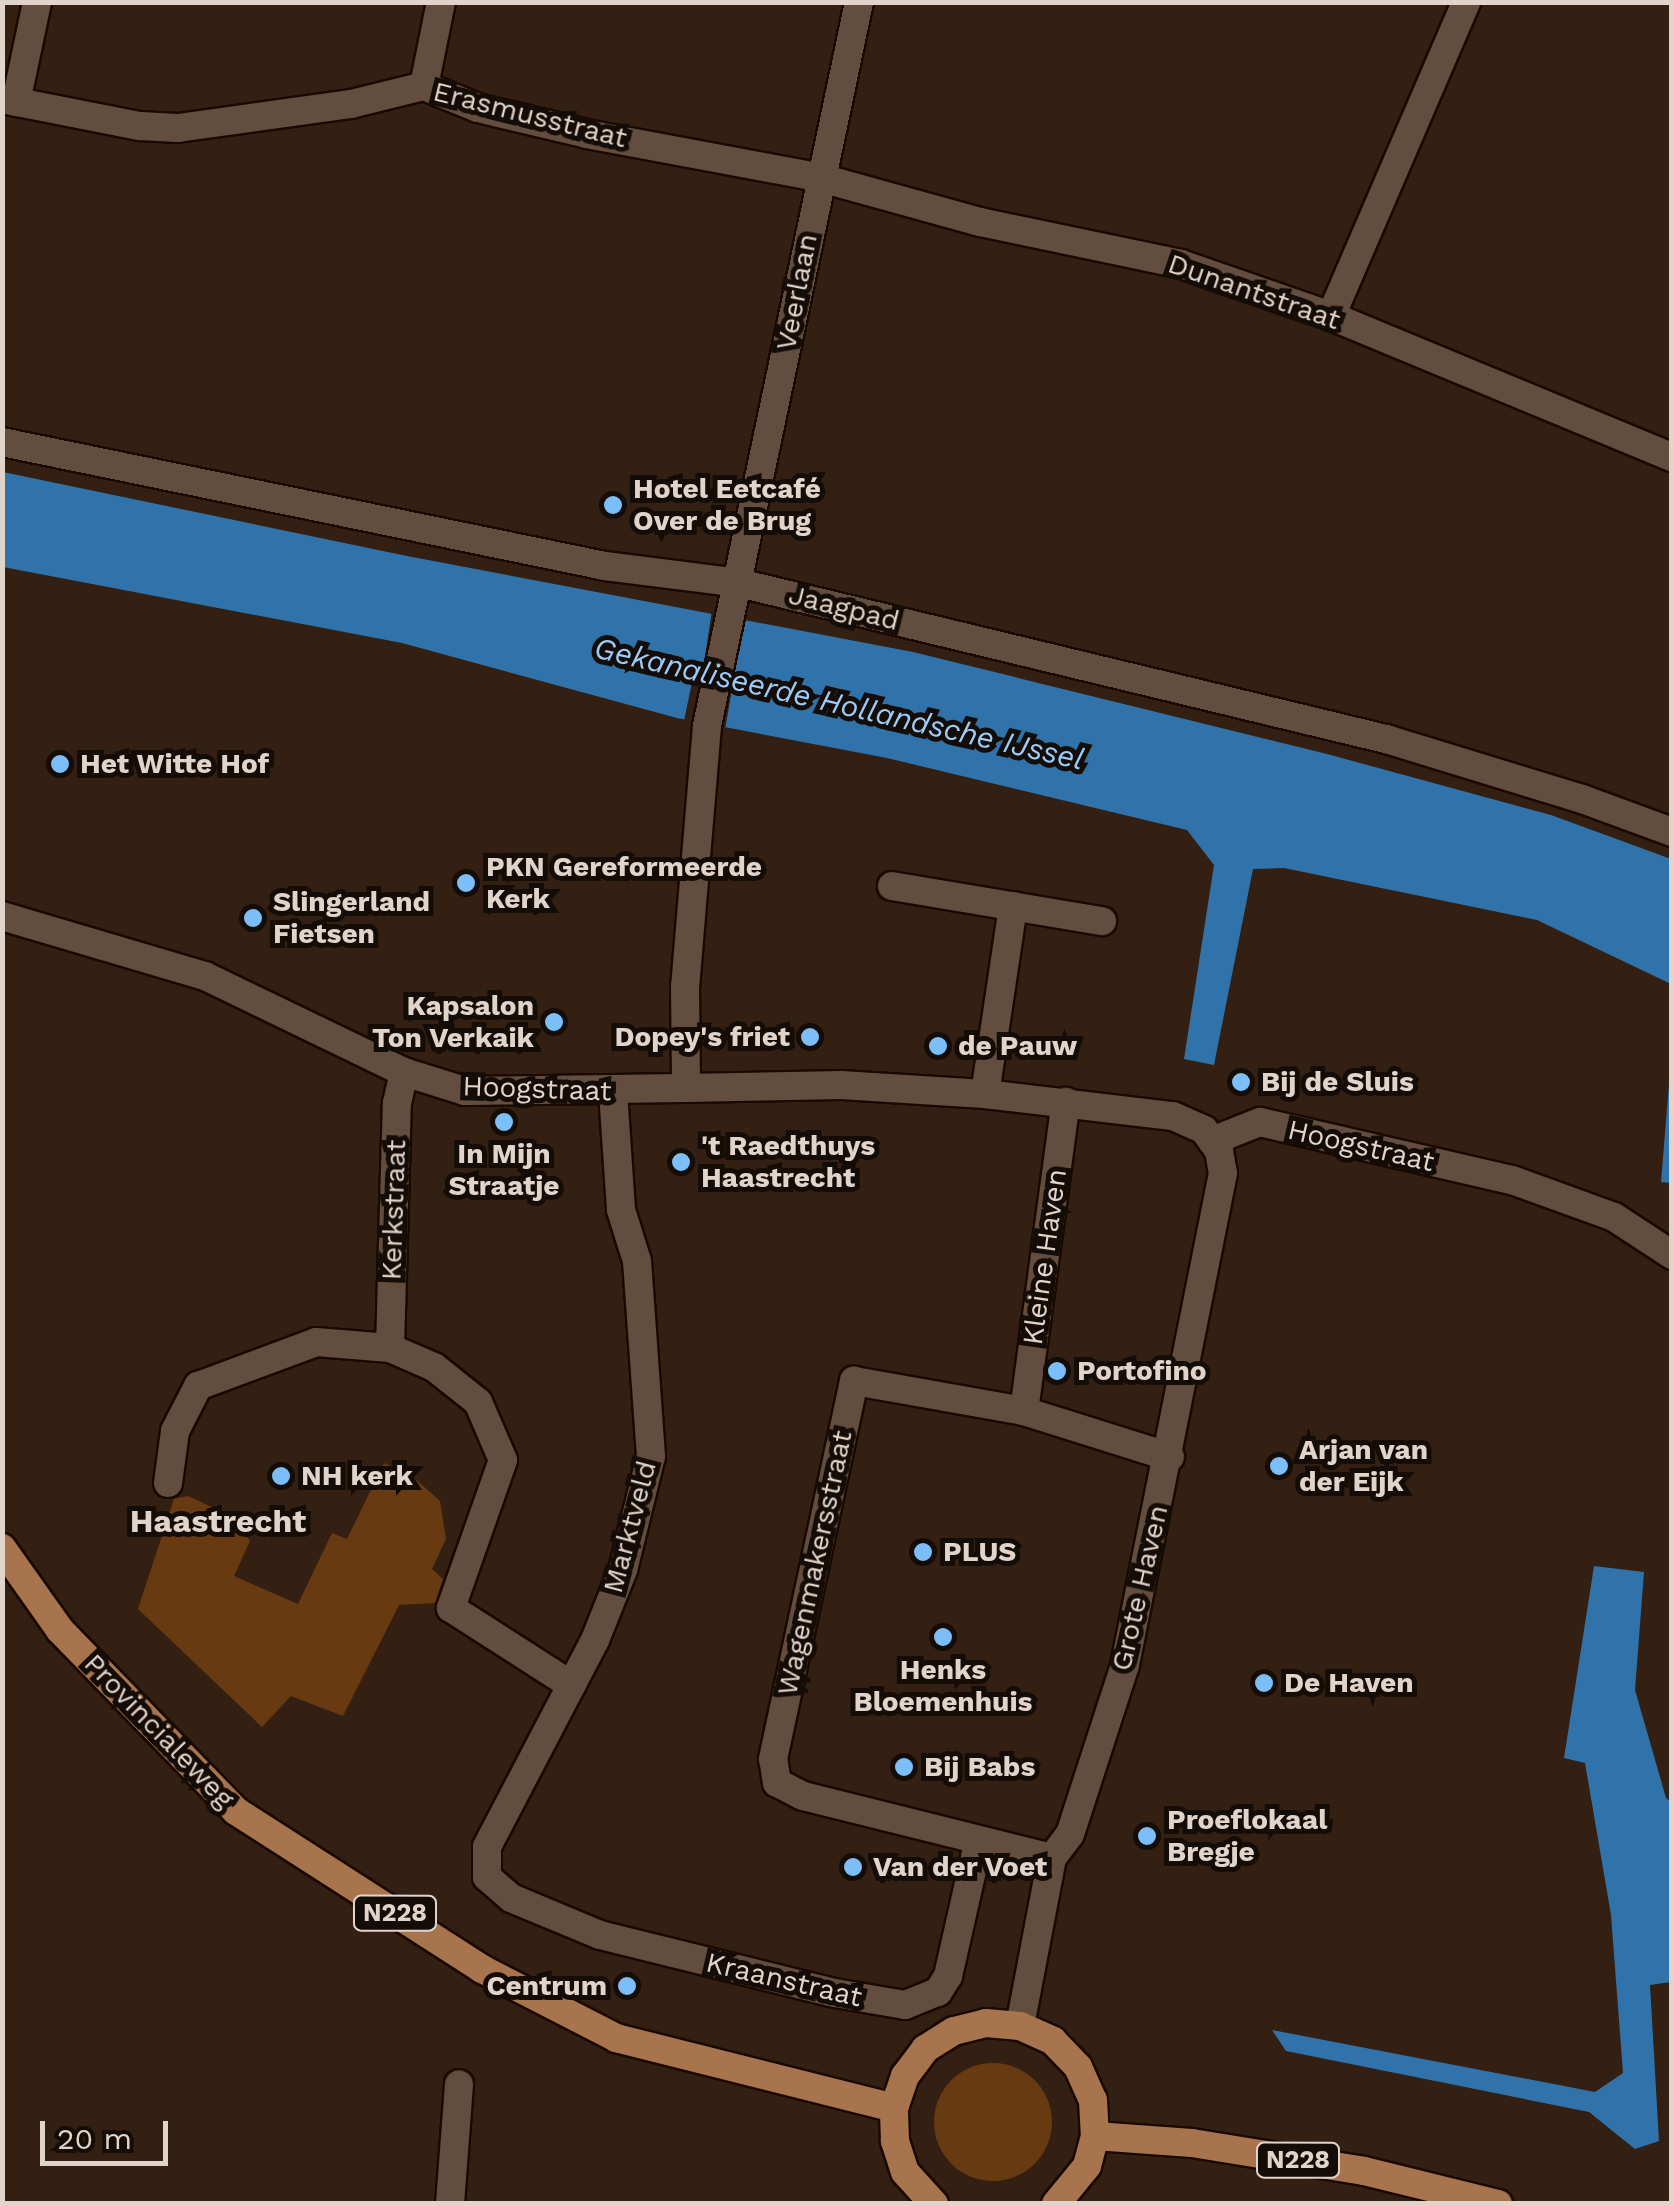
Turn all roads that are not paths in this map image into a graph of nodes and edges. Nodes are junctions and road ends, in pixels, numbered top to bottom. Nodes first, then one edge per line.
1 (37, 2) edge
2 (441, 2) edge
3 (860, 2) edge
4 (1466, 2) edge
5 (424, 86) junction
6 (9, 100) edge
7 (820, 178) junction
8 (1332, 316) junction
9 (2, 442) edge
10 (1672, 458) edge
11 (738, 583) junction
12 (1672, 832) edge
13 (892, 886) dead end
14 (1013, 906) junction
15 (2, 916) edge
16 (1102, 921) dead end
17 (404, 1072) junction
18 (686, 1088) junction
19 (613, 1092) junction
20 (985, 1094) junction
21 (1066, 1102) junction
22 (1212, 1141) junction
23 (1672, 1256) edge
24 (390, 1348) junction
25 (1024, 1411) junction
26 (1170, 1457) junction
27 (168, 1483) dead end
28 (2, 1548) edge
29 (570, 1684) junction
30 (979, 1840) junction
31 (1052, 1858) junction
32 (487, 1877) joint
33 (1020, 2026) junction
34 (459, 2084) dead end
35 (894, 2108) junction
36 (1095, 2136) junction
37 (450, 2204) edge
38 (934, 2204) edge
39 (1056, 2204) edge
40 (1498, 2204) edge

1 - 6 street
2 - 5 street
3 - 7 street, Veerlaan
4 - 8 street
5 - 6 street, Erasmusstraat
5 - 7 street, Erasmusstraat
7 - 8 street, Dunantstraat
7 - 11 street, Veerlaan
8 - 10 street, Dunantstraat
9 - 11 street, Jaagpad
11 - 12 street, Jaagpad
11 - 18 street, Veerlaan
13 - 14 street
14 - 16 street
14 - 20 street
15 - 17 street, Hoogstraat
17 - 19 street, Hoogstraat
17 - 24 street, Kerkstraat
18 - 19 street, Hoogstraat
18 - 20 street, Hoogstraat
19 - 29 street, Marktveld
20 - 21 street, Hoogstraat
21 - 22 street, Hoogstraat
21 - 25 street, Kleine Haven
22 - 23 street, Hoogstraat
22 - 26 street, Grote Haven
24 - 27 street
24 - 29 street
25 - 26 street, Wagenmakersstraat
25 - 30 street, Wagenmakersstraat
26 - 31 street, Grote Haven
28 - 35 main road, Provincialeweg / N228
29 - 32 street, Marktveld
30 - 31 street, Wagenmakersstraat
30 - 32 street, Kraanstraat
31 - 33 street, Grote Haven
33 - 35 main road
33 - 36 main road
34 - 37 street
35 - 38 main road
36 - 39 main road
36 - 40 main road, N228

